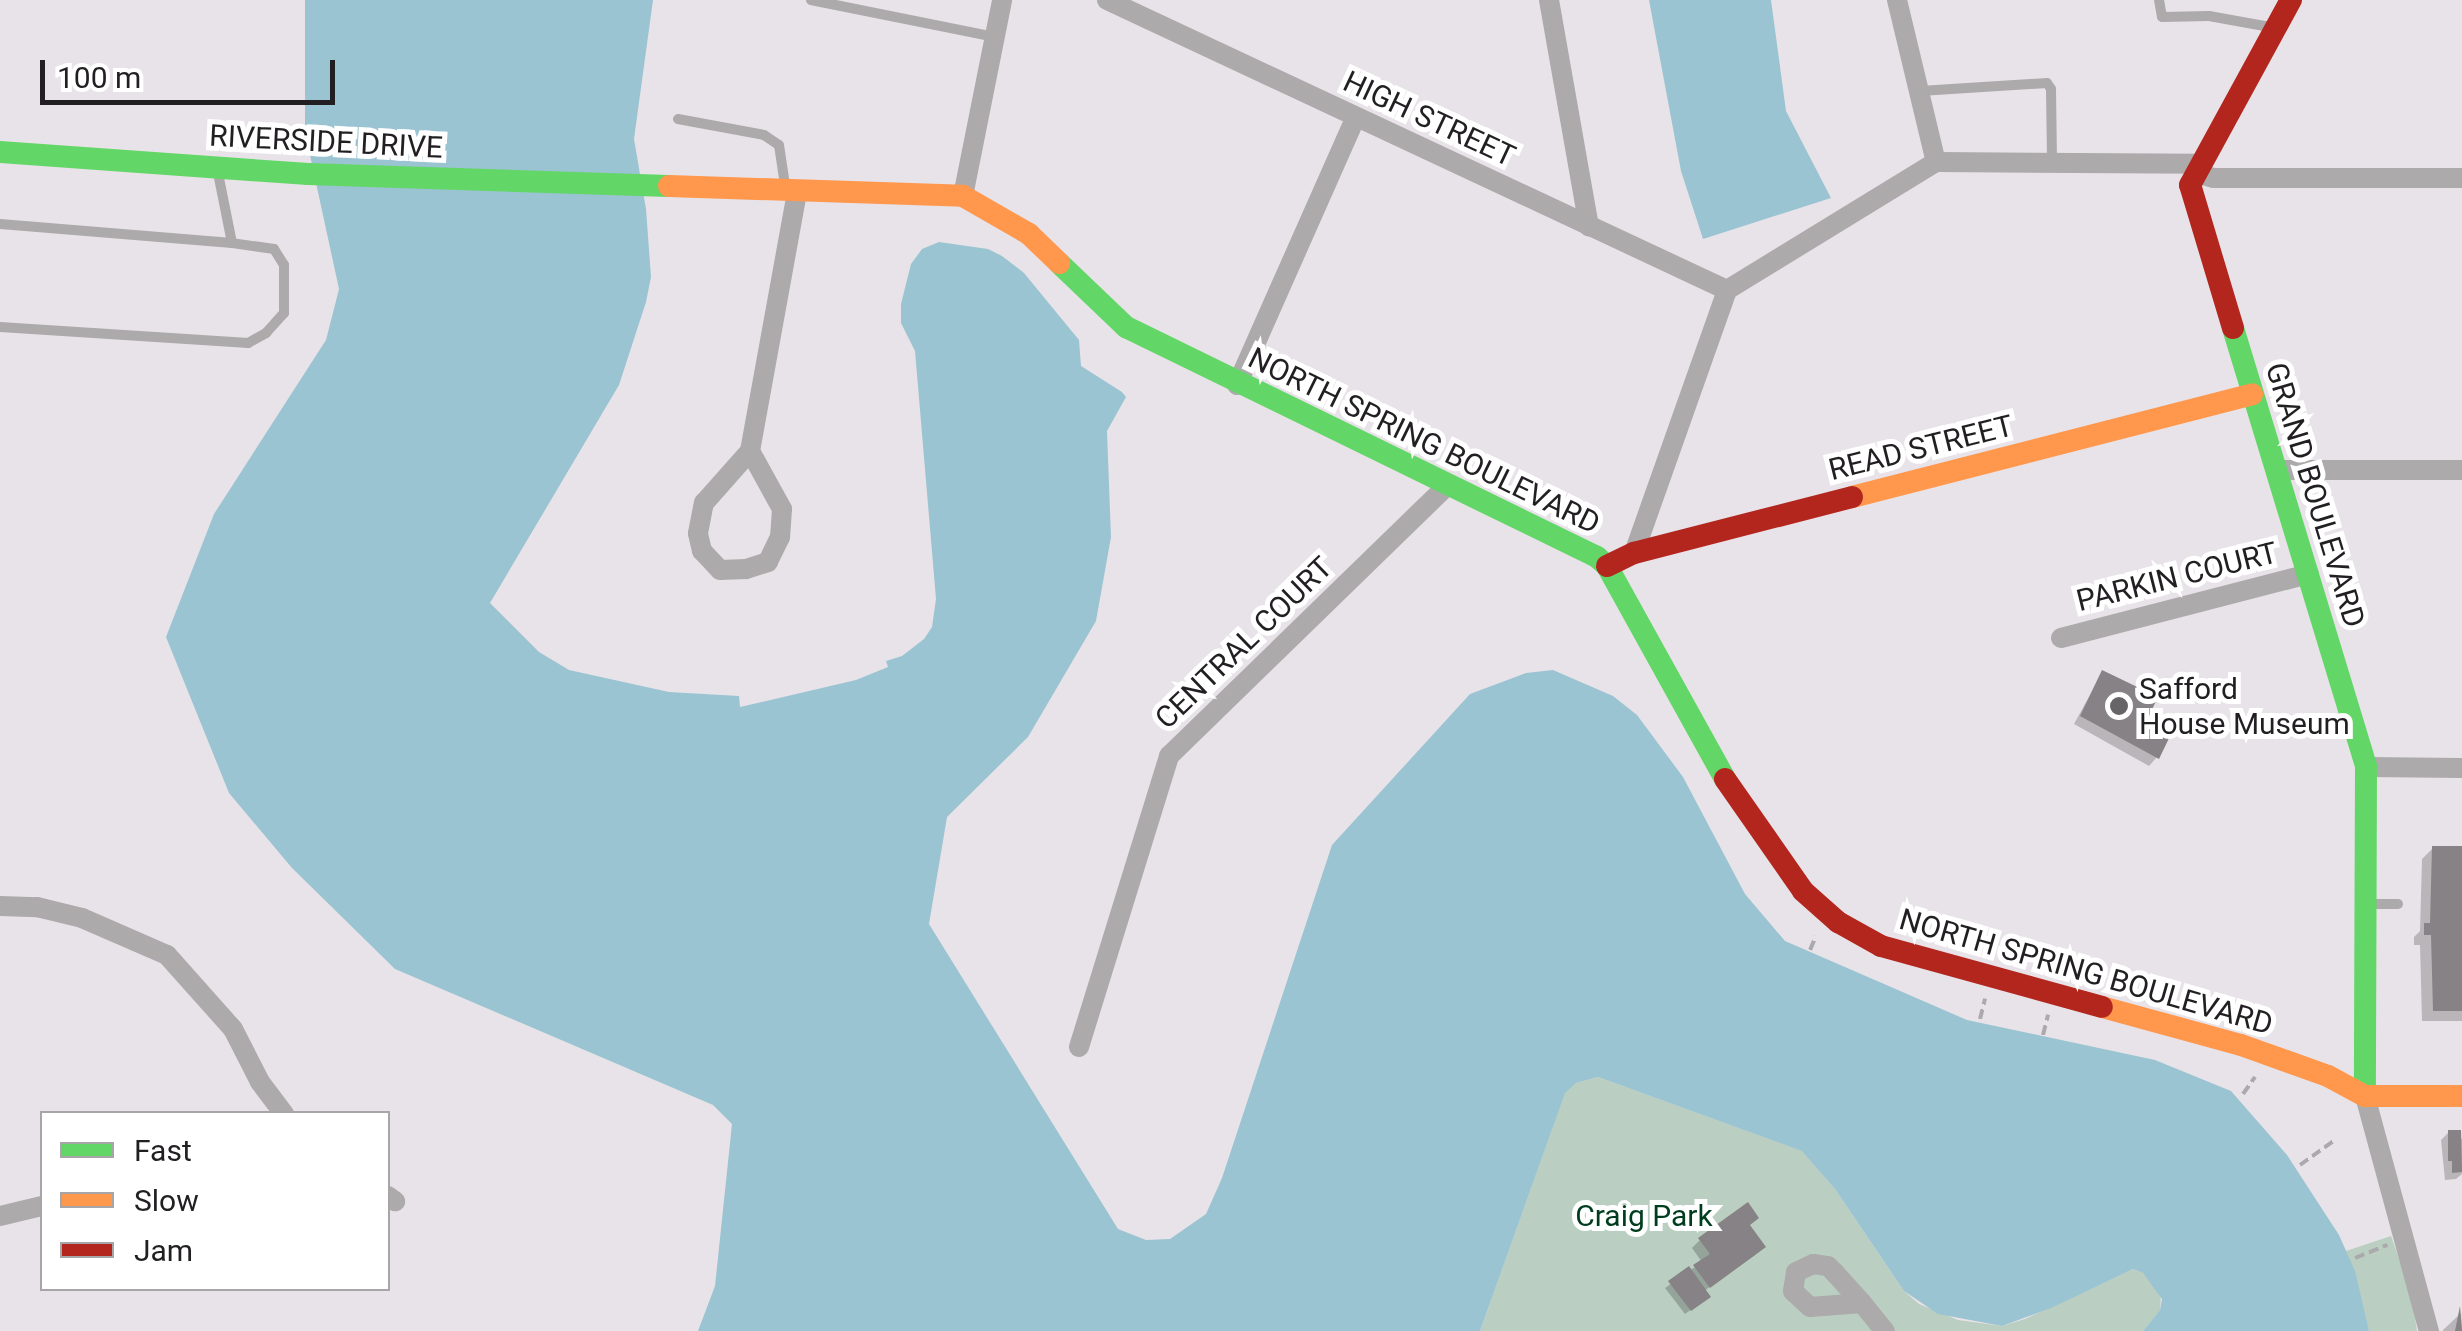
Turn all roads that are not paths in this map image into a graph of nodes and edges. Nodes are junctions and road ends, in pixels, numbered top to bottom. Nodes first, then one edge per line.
1 (810, 0) edge
2 (1002, 0) edge
3 (1107, 0) edge
4 (1548, 0) edge
5 (1897, 0) edge
6 (2159, 0) edge
7 (2291, 0) edge
8 (2276, 28) junction
9 (995, 38) junction
10 (1919, 92) junction
11 (1355, 119) junction
12 (678, 120) dead end
13 (0, 152) edge
14 (1936, 162) junction
15 (2052, 163) junction
16 (216, 167) junction
17 (2198, 169) junction
18 (2462, 178) edge
19 (649, 186) joint
20 (791, 192) junction
21 (962, 196) junction
22 (0, 224) edge
23 (1589, 226) junction
24 (232, 243) junction
25 (1727, 290) junction
26 (0, 327) edge
27 (1237, 385) junction
28 (2252, 394) junction
29 (750, 451) junction
30 (2276, 470) junction
31 (2462, 470) edge
32 (1448, 486) junction
33 (1634, 553) junction
34 (1607, 566) junction
35 (2308, 574) junction
36 (2061, 638) dead end
37 (2366, 768) junction
38 (2462, 768) edge
39 (2366, 904) junction
40 (2398, 904) dead end
41 (0, 906) edge
42 (1078, 1047) dead end
43 (260, 1082) junction
44 (2365, 1096) junction
45 (2462, 1096) edge
46 (262, 1111) edge
47 (282, 1111) edge
48 (40, 1206) edge
49 (0, 1216) edge
50 (1862, 1302) dead end
51 (1885, 1331) edge
52 (2429, 1331) edge

1 - 9 lane
2 - 9 street
3 - 11 street, HIGH STREET
4 - 23 street
5 - 10 street
6 - 8 lane
7 - 8 street
8 - 17 street
9 - 21 street
10 - 14 street
10 - 15 lane
11 - 23 street, HIGH STREET
11 - 27 street
12 - 20 lane
13 - 16 street, RIVERSIDE DRIVE
14 - 15 street
14 - 25 street
15 - 17 street
16 - 19 street, RIVERSIDE DRIVE
16 - 24 lane
17 - 18 street
17 - 28 street, GRAND BOULEVARD
19 - 20 street, NORTH SPRING BOULEVARD
20 - 21 street, NORTH SPRING BOULEVARD
20 - 29 street
21 - 27 street, NORTH SPRING BOULEVARD
22 - 24 lane
23 - 25 street, HIGH STREET
24 - 26 lane
25 - 33 street
27 - 32 street, NORTH SPRING BOULEVARD
28 - 30 street, GRAND BOULEVARD
28 - 33 street, READ STREET
29 - 29 street
30 - 31 street
30 - 35 street, GRAND BOULEVARD
32 - 34 street, NORTH SPRING BOULEVARD
32 - 42 street, CENTRAL COURT
33 - 34 street, READ STREET
34 - 44 street, NORTH SPRING BOULEVARD
35 - 36 street, PARKIN COURT
35 - 37 street, GRAND BOULEVARD
37 - 38 street
37 - 39 street, GRAND BOULEVARD
39 - 40 lane
39 - 44 street, GRAND BOULEVARD
41 - 43 street
43 - 46 street
43 - 47 street
44 - 45 street
44 - 52 street
48 - 49 street
50 - 51 street

